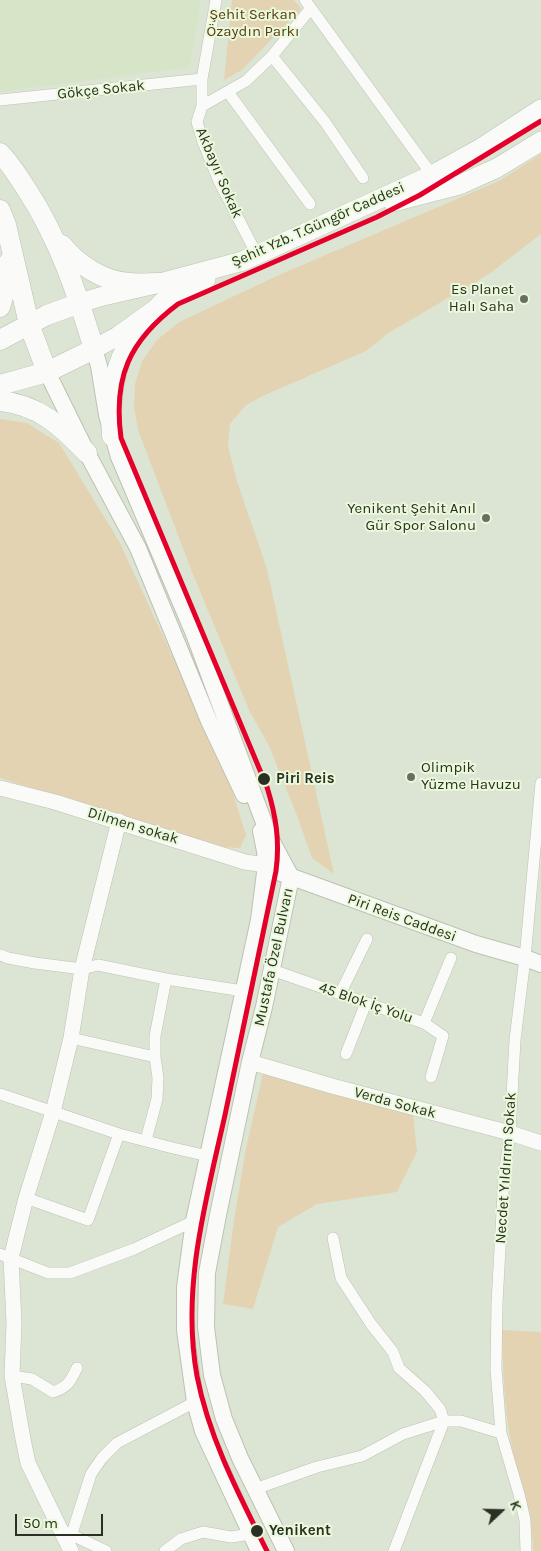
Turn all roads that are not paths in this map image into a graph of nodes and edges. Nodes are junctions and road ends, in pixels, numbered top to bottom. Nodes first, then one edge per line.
1 (216, 0) edge
2 (308, 4) edge
3 (272, 56) junction
4 (202, 79) junction
5 (228, 92) junction
6 (0, 100) edge
7 (202, 106) junction
8 (541, 109) edge
9 (541, 141) edge
10 (0, 153) edge
11 (432, 174) junction
12 (362, 178) dead end
13 (310, 204) dead end
14 (344, 214) junction
15 (3, 217) edge
16 (52, 231) junction
17 (250, 258) junction
18 (162, 293) junction
19 (80, 303) junction
20 (0, 307) edge
21 (29, 324) junction
22 (0, 340) edge
23 (94, 349) junction
24 (48, 372) junction
25 (0, 385) edge
26 (0, 401) edge
27 (112, 436) junction
28 (87, 453) junction
29 (541, 783) edge
30 (0, 788) edge
31 (119, 821) junction
32 (266, 865) junction
33 (291, 877) junction
34 (367, 939) dead end
35 (0, 955) edge
36 (451, 958) dead end
37 (525, 958) junction
38 (541, 964) edge
39 (82, 969) junction
40 (272, 970) junction
41 (166, 980) junction
42 (243, 991) junction
43 (340, 994) junction
44 (366, 1003) junction
45 (424, 1023) junction
46 (71, 1038) junction
47 (346, 1054) dead end
48 (155, 1057) junction
49 (250, 1062) junction
50 (431, 1077) dead end
51 (0, 1094) edge
52 (53, 1112) junction
53 (118, 1134) junction
54 (510, 1134) junction
55 (146, 1140) junction
56 (541, 1143) edge
57 (208, 1156) junction
58 (26, 1198) junction
59 (194, 1221) junction
60 (333, 1238) dead end
61 (4, 1258) edge
62 (77, 1368) dead end
63 (12, 1376) junction
64 (195, 1402) junction
65 (444, 1421) junction
66 (501, 1434) junction
67 (255, 1489) junction
68 (251, 1534) junction
69 (71, 1544) edge
70 (106, 1551) edge
71 (165, 1551) edge
72 (259, 1551) edge
73 (286, 1551) edge
74 (394, 1551) edge
75 (526, 1551) edge

1 - 4 street, Akbayır Sokak
2 - 3 street
2 - 11 street
3 - 5 street
3 - 12 street
4 - 6 street, Gökçe Sokak
4 - 7 street, Akbayır Sokak
5 - 7 street
5 - 13 street
7 - 17 street, Akbayır Sokak
8 - 11 main road, Şehit Yzb. T.Güngör Caddesi
9 - 14 main road
10 - 16 highway
11 - 14 main road, Şehit Yzb. T.Güngör Caddesi
14 - 17 main road, Şehit Yzb. T.Güngör Caddesi
15 - 20 highway
15 - 21 highway
16 - 18 highway
16 - 19 highway
17 - 18 main road, Şehit Yzb. T.Güngör Caddesi
18 - 19 main road, Şehit Yzb. T.Güngör Caddesi
18 - 23 main road
18 - 27 highway
19 - 21 highway
19 - 23 highway
21 - 22 highway
21 - 24 highway
23 - 24 highway
23 - 27 main road, Mustafa Özel Bulvarı
24 - 25 highway
24 - 28 main road, Mustafa Özel Bulvarı
26 - 28 highway
27 - 33 main road, Mustafa Özel Bulvarı
28 - 32 main road, Mustafa Özel Bulvarı
29 - 37 street, Necdet Yıldırım Sokak
30 - 31 street, Dilmen sokak
31 - 32 street, Dilmen sokak
31 - 39 street
32 - 33 main road, Piri Reis Caddesi
32 - 42 main road, Mustafa Özel Bulvarı
33 - 37 main road, Piri Reis Caddesi
33 - 40 main road, Mustafa Özel Bulvarı
34 - 43 street
35 - 39 street
36 - 45 street, 45 Blok İç Yolu
37 - 38 main road, Piri Reis Caddesi
37 - 54 street, Necdet Yıldırım Sokak
39 - 41 street
39 - 46 street
40 - 43 street, 45 Blok İç Yolu
40 - 49 main road, Mustafa Özel Bulvarı
41 - 42 street
41 - 48 street
42 - 57 main road, Mustafa Özel Bulvarı
43 - 44 street, 45 Blok İç Yolu
44 - 45 street, 45 Blok İç Yolu
44 - 47 street
45 - 50 street
46 - 48 street
46 - 52 street
48 - 55 street
49 - 54 street, Verda Sokak
49 - 67 main road, Mustafa Özel Bulvarı
51 - 52 street
52 - 53 street
52 - 58 street
53 - 55 street
53 - 58 street
54 - 56 street, Verda Sokak
54 - 66 street, Necdet Yıldırım Sokak
55 - 57 street
57 - 59 main road, Mustafa Özel Bulvarı
58 - 61 street
59 - 61 street
59 - 64 main road, Mustafa Özel Bulvarı
60 - 65 street
61 - 63 street
62 - 63 street
63 - 69 street
64 - 68 main road, Mustafa Özel Bulvarı
64 - 69 street
65 - 66 street
65 - 67 street
65 - 74 street
66 - 75 street, Necdet Yıldırım Sokak
67 - 73 main road, Mustafa Özel Bulvarı
68 - 71 street
68 - 72 main road, Mustafa Özel Bulvarı
69 - 70 street

